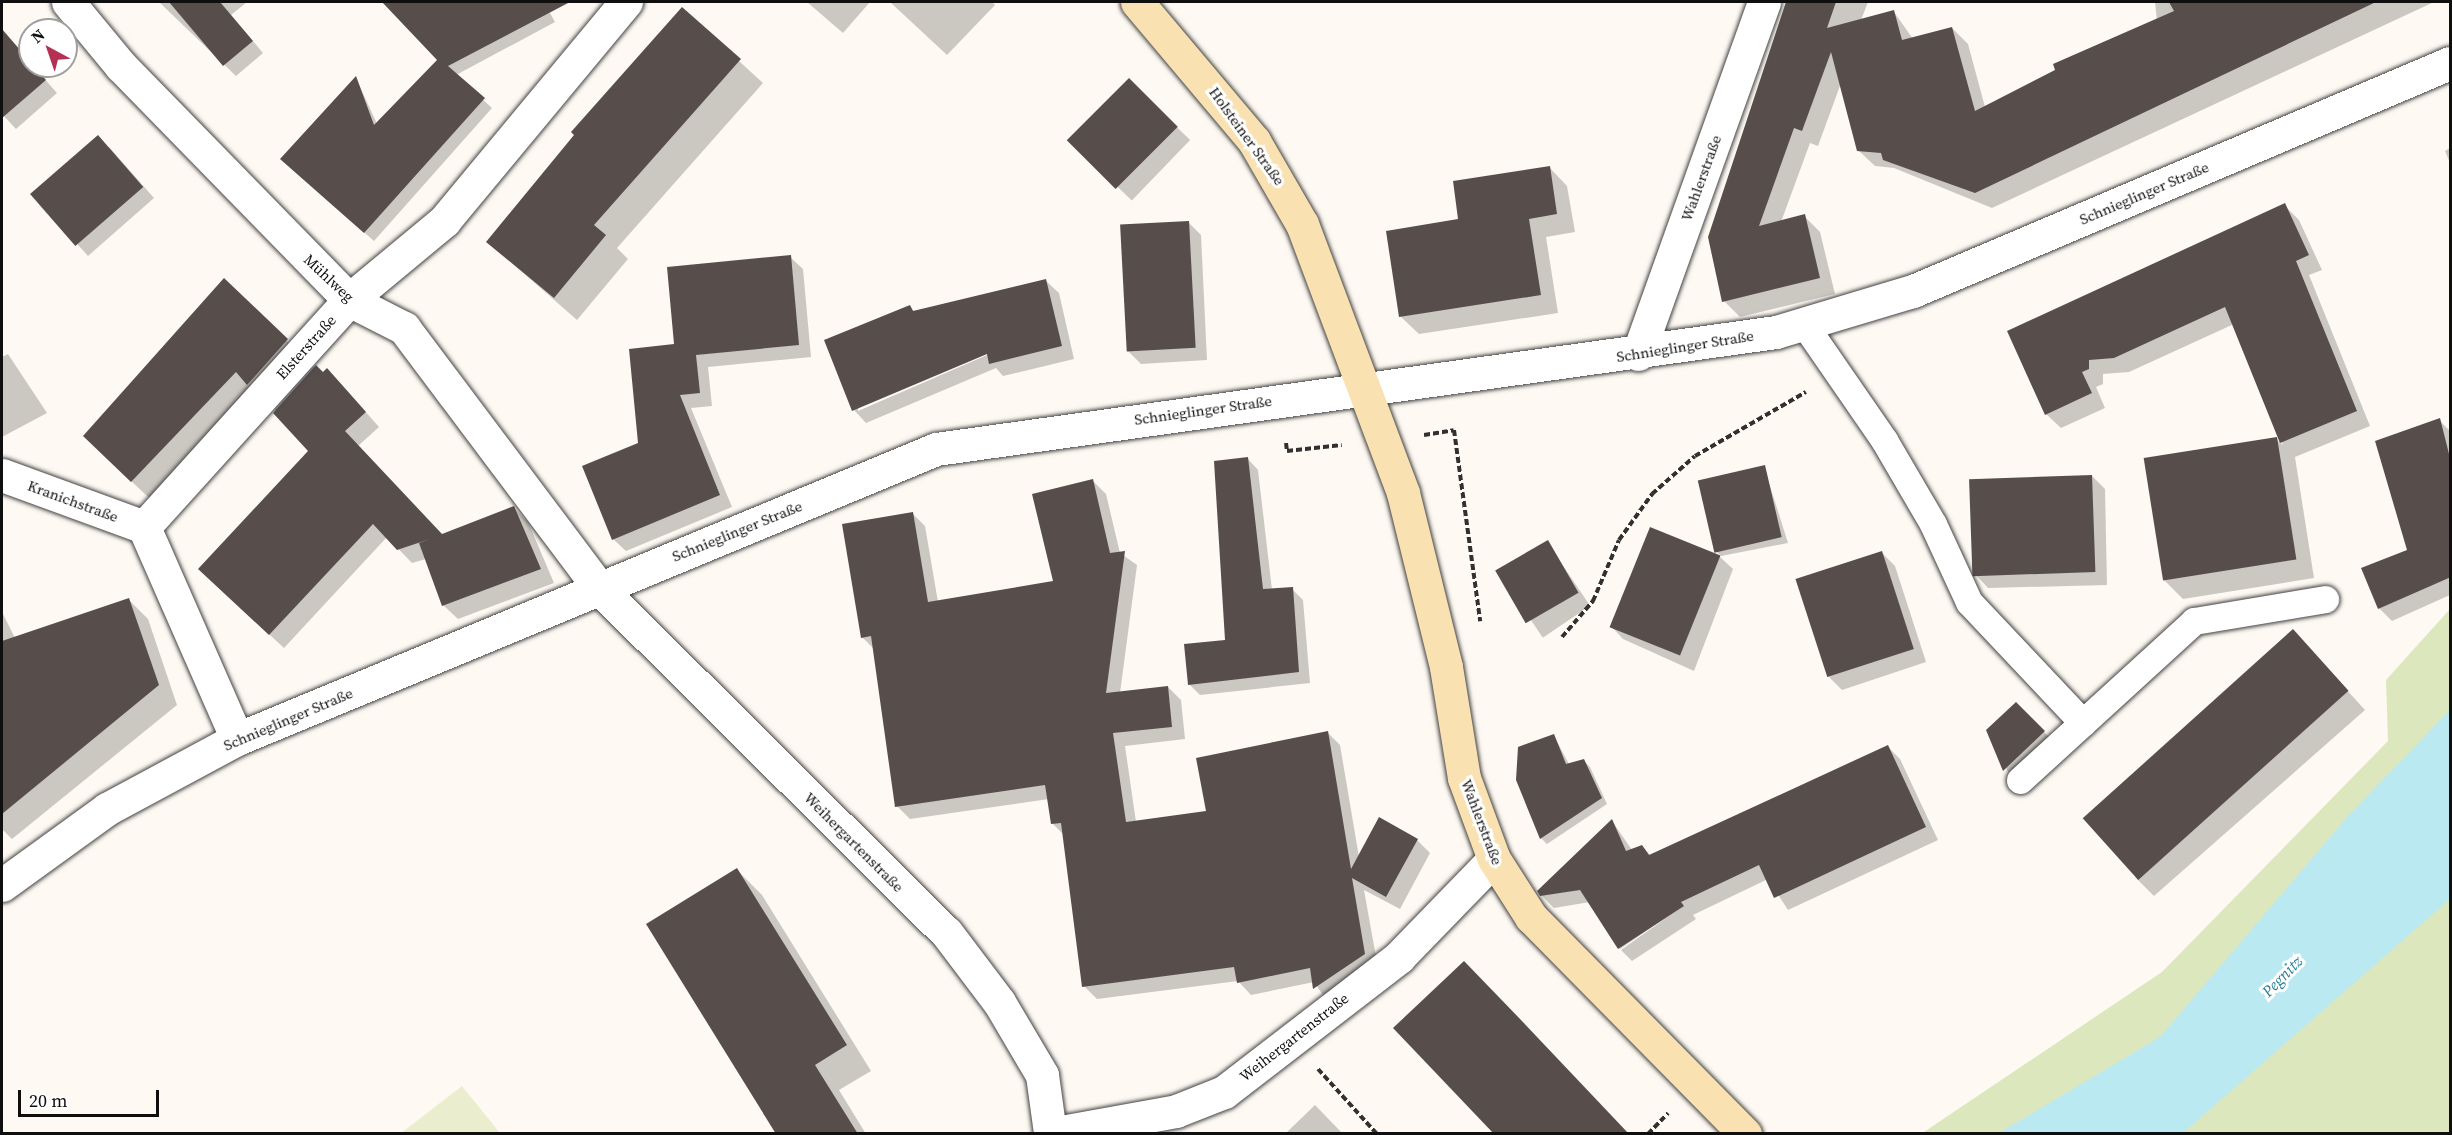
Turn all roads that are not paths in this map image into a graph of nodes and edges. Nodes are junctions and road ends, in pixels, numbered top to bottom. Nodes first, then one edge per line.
1 (68, 2) edge
2 (626, 2) edge
3 (1137, 2) edge
4 (1764, 2) edge
5 (2451, 63) edge
6 (349, 300) junction
7 (1804, 324) junction
8 (1638, 354) junction
9 (1366, 389) junction
10 (2, 475) edge
11 (144, 527) junction
12 (599, 588) junction
13 (2325, 599) dead end
14 (2083, 723) junction
15 (237, 739) junction
16 (2020, 780) dead end
17 (1494, 859) junction
18 (2, 885) edge
19 (1050, 1133) edge
20 (1745, 1134) edge

1 - 6 street, Mühlweg
2 - 6 street, Elsterstraße
3 - 9 main road, Holsteiner Straße
4 - 8 street, Wahlerstraße
5 - 7 street, Schnieglinger Straße
6 - 11 street, Elsterstraße
6 - 12 street, Mühlweg
7 - 8 street, Schnieglinger Straße
7 - 14 lane
8 - 9 street, Schnieglinger Straße
9 - 12 street, Schnieglinger Straße
9 - 17 main road, Wahlerstraße
10 - 11 street, Kranichstraße
11 - 15 street
12 - 15 street, Schnieglinger Straße
12 - 19 street, Weihergartenstraße
13 - 14 lane
14 - 16 lane
15 - 18 street, Schnieglinger Straße
17 - 19 street, Weihergartenstraße
17 - 20 main road, Wahlerstraße

